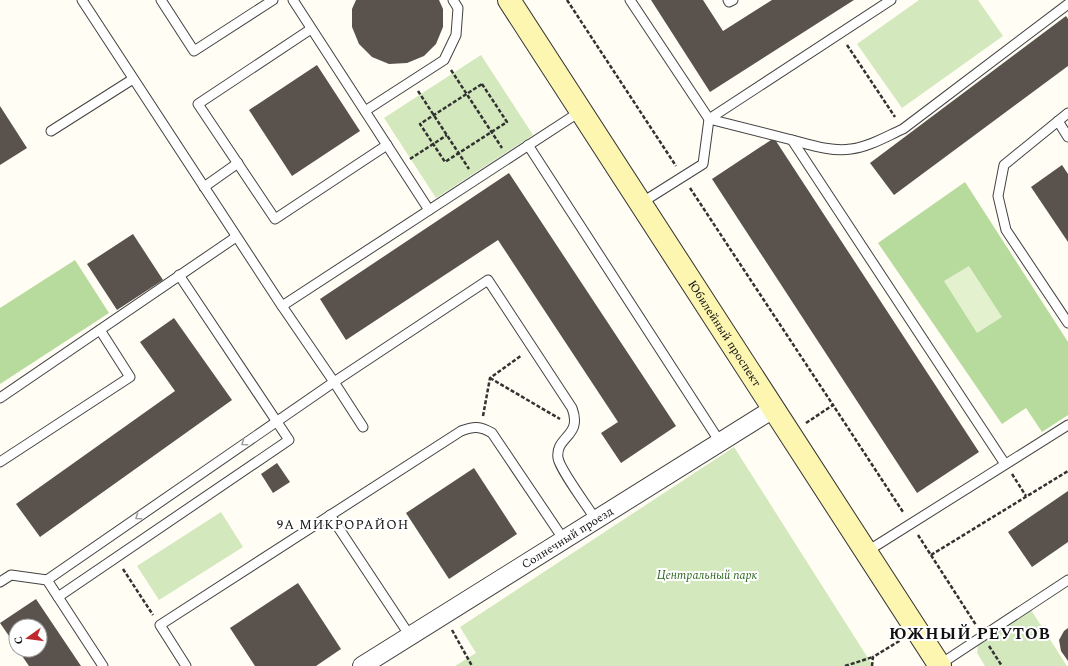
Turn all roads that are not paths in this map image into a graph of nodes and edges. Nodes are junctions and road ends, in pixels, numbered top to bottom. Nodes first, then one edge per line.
1 (82, 0) edge
2 (161, 0) edge
3 (273, 0) edge
4 (293, 0) edge
5 (453, 0) edge
6 (509, 0) edge
7 (630, 0) edge
8 (728, 0) edge
9 (733, 0) edge
10 (890, 0) edge
11 (1068, 4) edge
12 (311, 28) junction
13 (133, 79) junction
14 (365, 111) junction
15 (581, 111) junction
16 (1068, 113) edge
17 (709, 118) junction
18 (1058, 121) junction
19 (51, 132) dead end
20 (1068, 137) edge
21 (792, 140) junction
22 (386, 145) junction
23 (528, 145) junction
24 (238, 163) junction
25 (204, 187) junction
26 (641, 203) junction
27 (429, 210) junction
28 (236, 237) junction
29 (179, 276) junction
30 (282, 306) junction
31 (1068, 323) edge
32 (100, 330) junction
33 (334, 382) junction
34 (0, 398) edge
35 (773, 409) junction
36 (276, 421) junction
37 (1068, 425) edge
38 (363, 427) dead end
39 (720, 442) junction
40 (0, 462) edge
41 (1005, 464) junction
42 (330, 515) junction
43 (596, 520) junction
44 (564, 540) junction
45 (866, 552) junction
46 (47, 580) junction
47 (1068, 580) edge
48 (0, 582) edge
49 (58, 597) junction
50 (410, 636) junction
51 (103, 666) edge
52 (186, 666) edge
53 (362, 666) edge
54 (940, 666) edge

1 - 13 lane
2 - 3 lane
4 - 12 lane
5 - 14 lane
6 - 15 street, Юбилейный проспект
7 - 17 lane
8 - 9 lane
10 - 17 lane
11 - 21 lane
12 - 14 lane
12 - 24 lane
13 - 19 lane
13 - 25 lane
14 - 22 lane
15 - 23 lane
15 - 26 street, Юбилейный проспект
16 - 18 lane
17 - 21 lane
17 - 26 lane
18 - 20 lane
18 - 31 lane
21 - 41 lane
22 - 24 lane
22 - 27 lane
23 - 27 lane
23 - 39 lane
24 - 25 lane
25 - 28 lane
26 - 35 street, Юбилейный проспект
27 - 30 lane
28 - 29 lane
28 - 30 lane
29 - 32 lane
29 - 36 lane
30 - 33 lane
32 - 34 lane
32 - 40 lane
33 - 36 lane
33 - 38 lane
33 - 43 lane
35 - 39 street, Солнечный проезд
35 - 45 street, Юбилейный проспект
36 -> 46 lane
36 - 49 lane
37 - 41 lane
39 - 43 street, Солнечный проезд
41 - 45 lane
42 - 44 lane
42 - 50 lane
42 - 52 lane
43 - 44 street, Солнечный проезд
44 - 50 street, Солнечный проезд
45 - 54 street, Юбилейный проспект
46 - 48 lane
46 - 49 lane
47 - 54 lane
49 - 51 lane
50 - 53 street, Солнечный проезд

